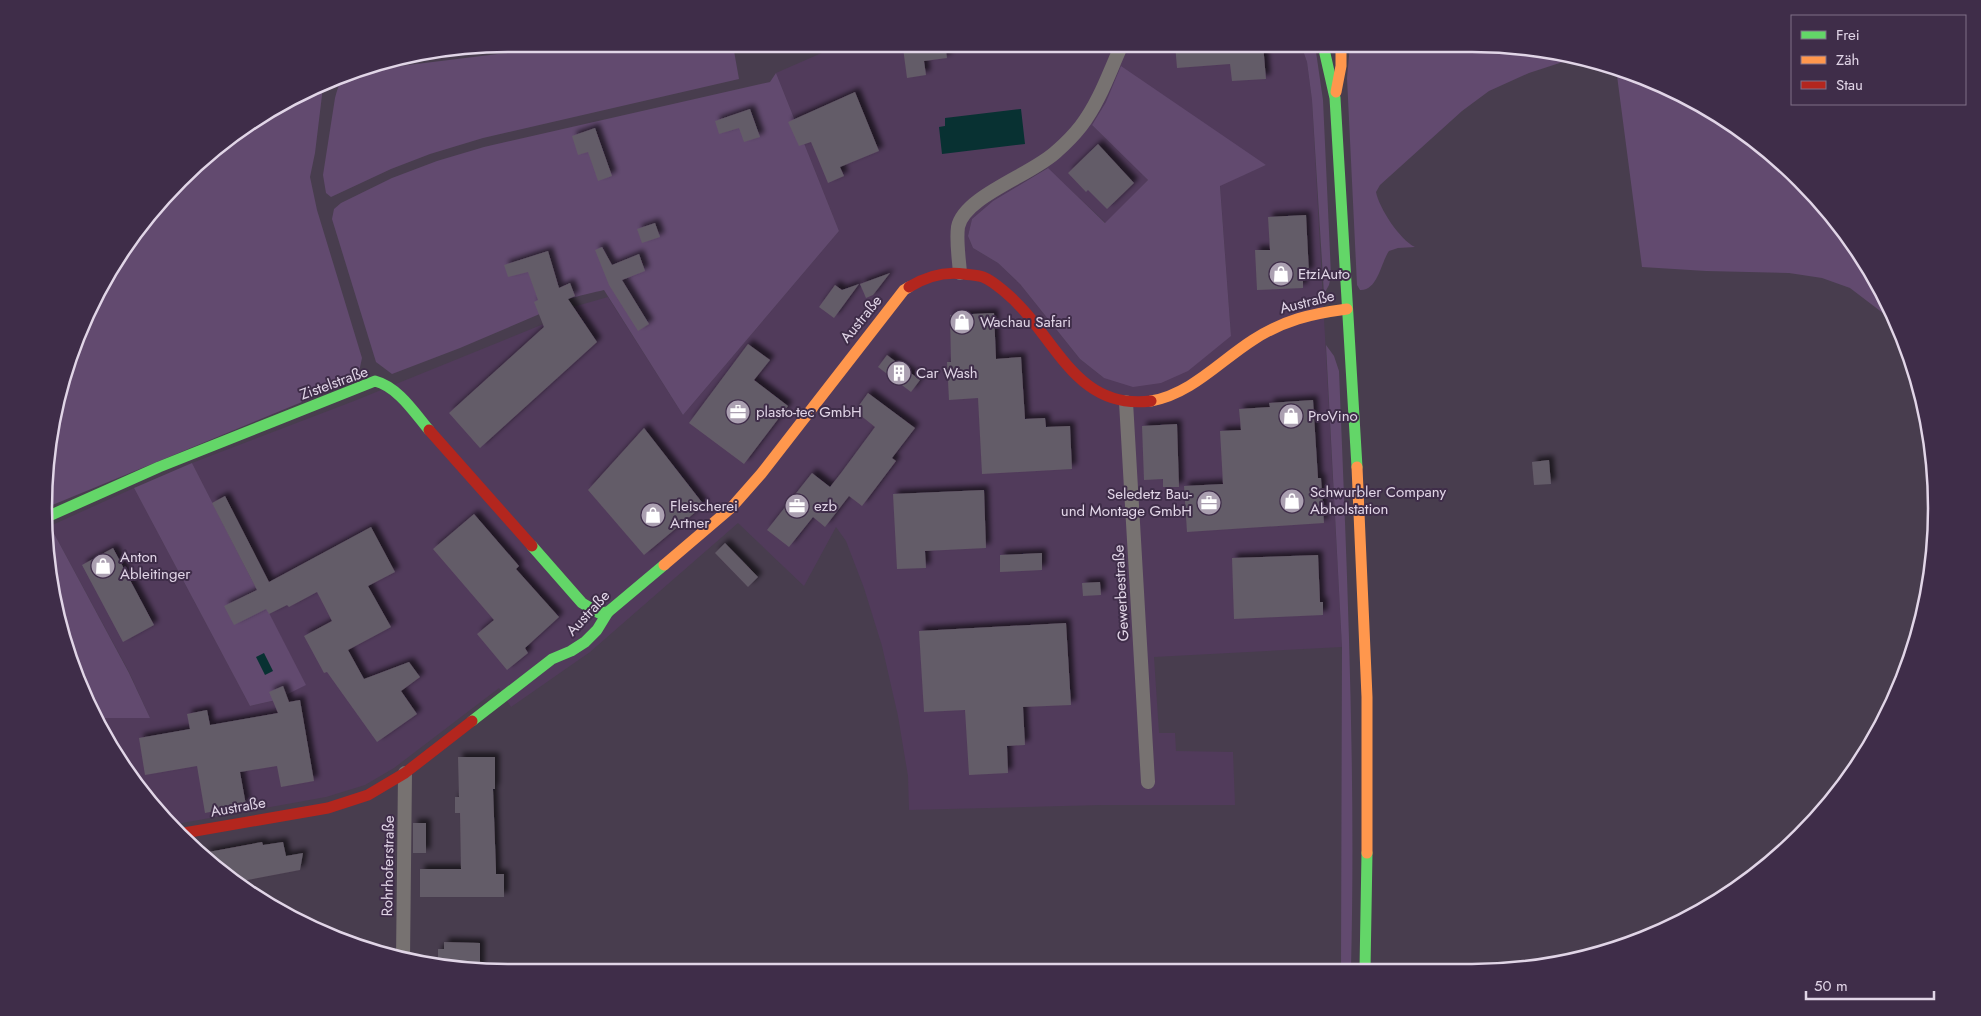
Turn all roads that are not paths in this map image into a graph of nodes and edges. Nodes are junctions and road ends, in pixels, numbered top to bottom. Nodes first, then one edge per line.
1 (1119, 52) edge
2 (1324, 52) edge
3 (1341, 52) edge
4 (1335, 98) junction
5 (960, 273) junction
6 (1347, 309) junction
7 (1126, 402) junction
8 (52, 515) edge
9 (608, 612) junction
10 (405, 774) junction
11 (1148, 782) dead end
12 (188, 832) edge
13 (403, 951) edge
14 (1365, 964) edge

1 - 5 street
2 - 4 street
3 - 4 street
4 - 6 street
5 - 7 street, Austraße
5 - 9 street, Austraße
6 - 7 street, Austraße
6 - 14 street
7 - 11 street, Gewerbestraße
8 - 9 street, Zistelstraße
9 - 10 street, Austraße
10 - 12 street, Austraße
10 - 13 street, Rohrhoferstraße

